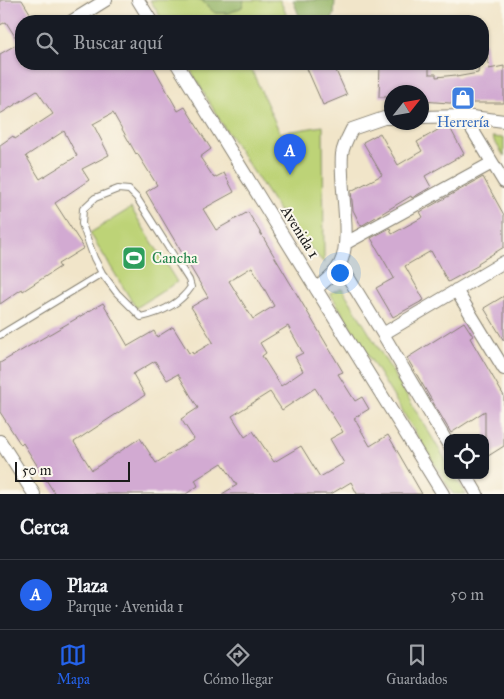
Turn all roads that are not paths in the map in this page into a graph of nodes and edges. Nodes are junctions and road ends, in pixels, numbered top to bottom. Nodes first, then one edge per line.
1 (106, 0) edge
2 (138, 0) edge
3 (82, 15) edge
4 (147, 15) edge
5 (181, 70) edge
6 (464, 116) junction
7 (429, 117) edge
8 (384, 118) edge
9 (504, 120) edge
10 (492, 163) junction
11 (504, 182) edge
12 (346, 243) junction
13 (504, 262) edge
14 (340, 264) junction
15 (102, 273) junction
16 (316, 289) junction
17 (456, 290) junction
18 (383, 334) junction
19 (0, 335) edge
20 (504, 369) edge
21 (444, 437) edge
22 (0, 441) edge
23 (468, 479) edge
24 (34, 494) edge
25 (442, 494) edge
26 (477, 494) edge

1 - 3 street
2 - 4 street
5 - 16 street, Avenida 1
6 - 7 street
6 - 9 street
6 - 10 street
8 - 12 street
10 - 11 street
10 - 12 street
12 - 14 street
13 - 17 street
14 - 16 street
14 - 18 street
15 - 15 lane
15 - 19 lane
16 - 25 street, Avenida 1
17 - 18 street
17 - 20 street
18 - 21 street
22 - 24 street
23 - 26 street

